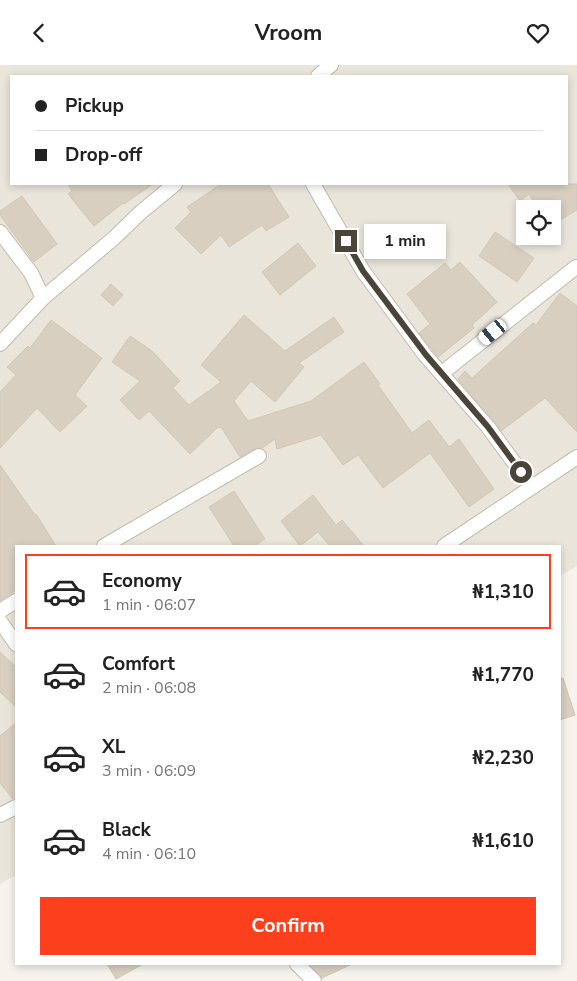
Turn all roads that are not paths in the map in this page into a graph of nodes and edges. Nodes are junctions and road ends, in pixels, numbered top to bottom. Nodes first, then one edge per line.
1 (331, 65) edge
2 (319, 75) edge
3 (174, 185) edge
4 (314, 185) edge
5 (0, 232) edge
6 (576, 267) edge
7 (43, 299) junction
8 (0, 344) edge
9 (442, 373) junction
10 (259, 456) dead end
11 (577, 457) edge
12 (532, 487) junction
13 (106, 545) edge
14 (445, 545) edge
15 (15, 602) edge
16 (0, 611) edge
17 (0, 621) edge
18 (15, 643) edge
19 (15, 807) edge
20 (1, 812) edge
21 (298, 965) edge
22 (314, 981) edge

1 - 2 street
3 - 7 street
4 - 9 street
5 - 7 street
6 - 9 street
7 - 8 street
9 - 12 street
10 - 13 street
11 - 12 street
12 - 14 street
15 - 16 street
17 - 18 street
19 - 20 street
21 - 22 street

